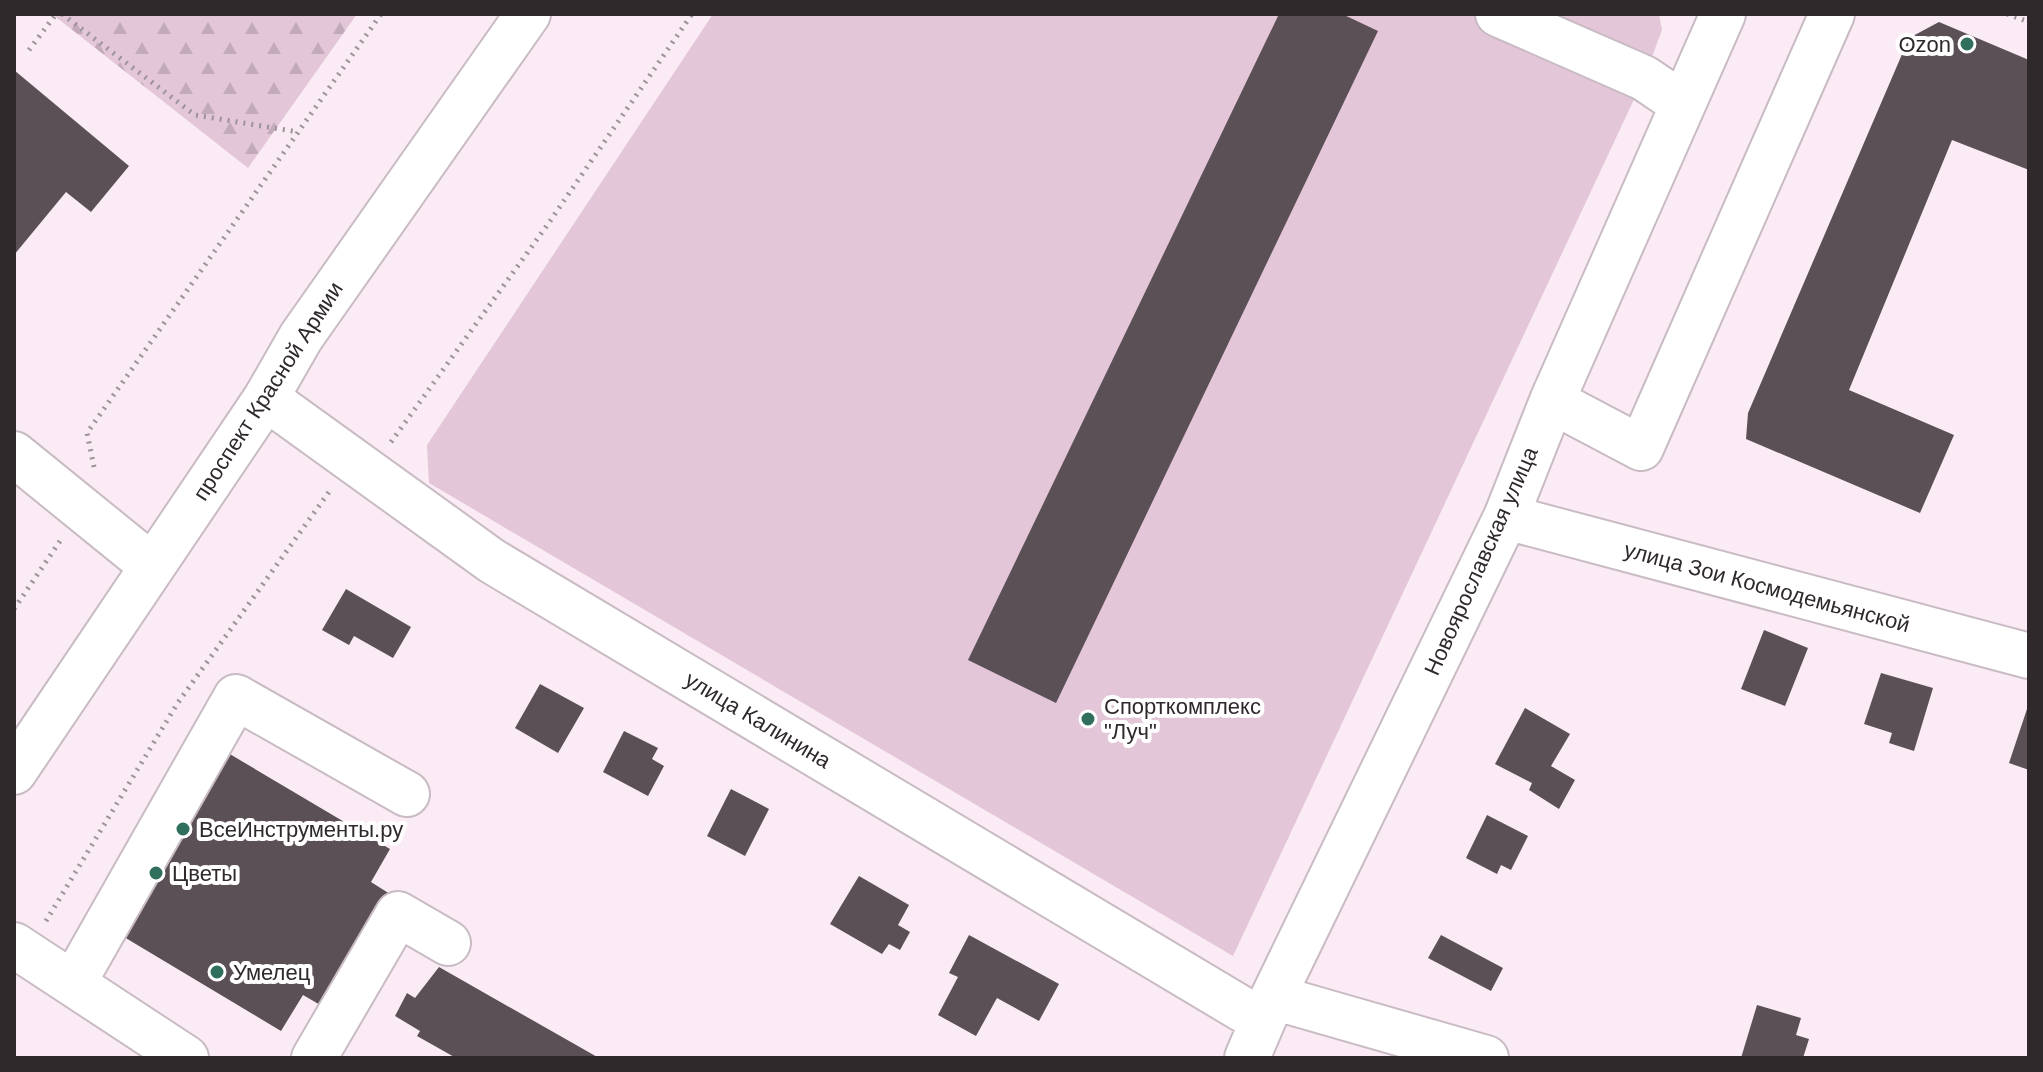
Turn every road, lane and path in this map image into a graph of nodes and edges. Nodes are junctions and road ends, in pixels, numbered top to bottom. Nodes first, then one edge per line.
1 (56, 14) edge
2 (62, 14) edge
3 (381, 14) edge
4 (528, 14) edge
5 (1498, 14) edge
6 (1723, 14) edge
7 (1832, 14) edge
8 (2007, 14) edge
9 (2029, 22) edge
10 (29, 50) dead end
11 (1681, 103) junction
12 (298, 132) junction
13 (266, 398) junction
14 (1552, 401) junction
15 (14, 454) edge
16 (80, 511) junction
17 (1506, 517) junction
18 (152, 566) junction
19 (14, 609) edge
20 (2029, 656) edge
21 (14, 772) edge
22 (407, 794) dead end
23 (448, 943) dead end
24 (14, 945) edge
25 (74, 982) junction
26 (1261, 1025) edge
27 (183, 1057) edge
28 (314, 1058) edge
29 (1486, 1058) edge

1 - 10 path
2 - 12 path
3 - 12 path
4 - 13 street, проспект Красной Армии
5 - 11 street
6 - 11 street, Новоярославская улица
7 - 14 street
8 - 9 path
11 - 14 street, Новоярославская улица
12 - 16 path
13 - 18 street, проспект Красной Армии
13 - 26 street, улица Калинина
14 - 17 street, Новоярославская улица
15 - 16 street
16 - 18 street
16 - 19 path
17 - 20 street, улица Зои Космодемьянской
17 - 26 street, Новоярославская улица
18 - 21 street, проспект Красной Армии
22 - 25 street
23 - 28 street
24 - 25 street
25 - 27 street
26 - 29 street, улица Калинина

